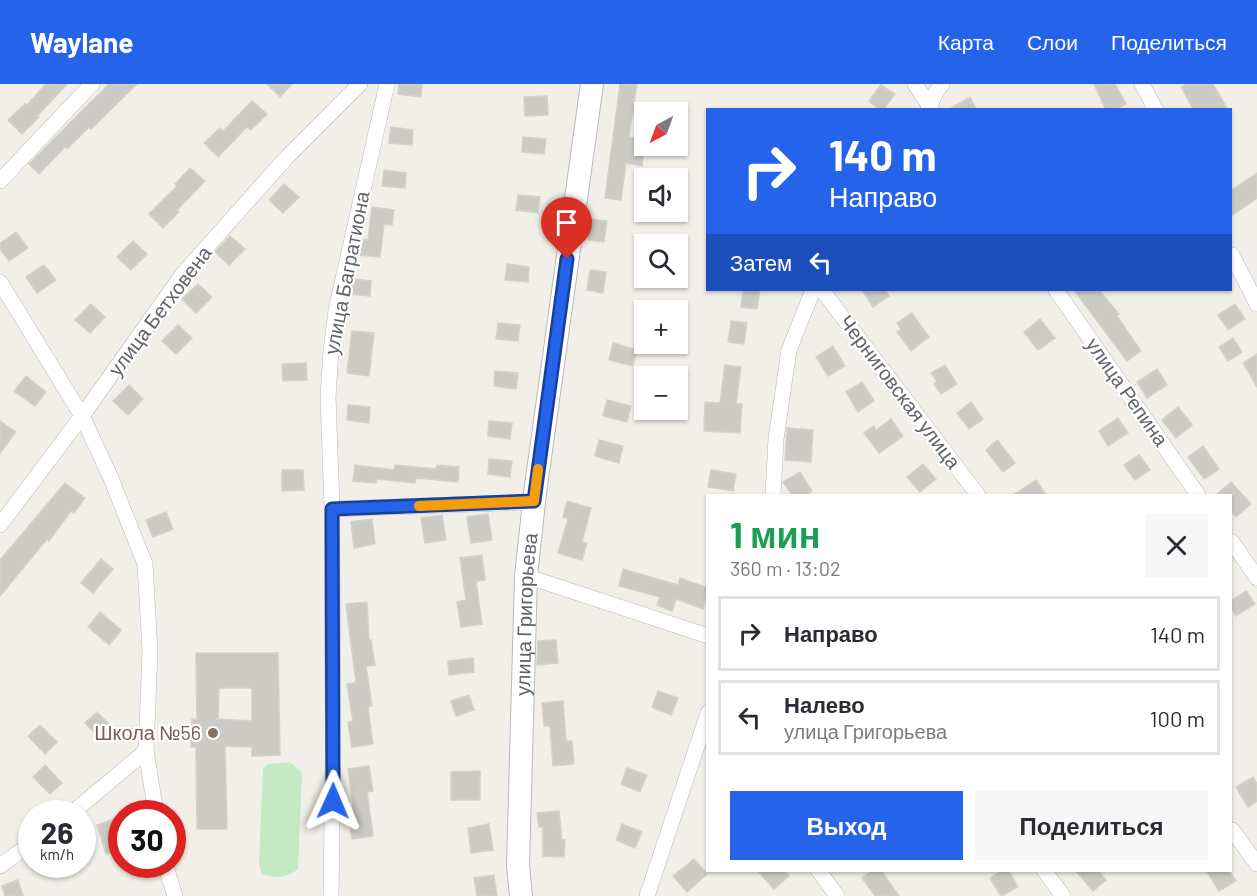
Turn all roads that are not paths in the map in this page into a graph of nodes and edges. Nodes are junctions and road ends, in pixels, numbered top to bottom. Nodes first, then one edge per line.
1 (92, 84) edge
2 (360, 84) edge
3 (387, 84) edge
4 (592, 84) edge
5 (915, 84) edge
6 (942, 84) edge
7 (1143, 84) edge
8 (929, 108) edge
9 (930, 108) edge
10 (1155, 108) edge
11 (0, 181) edge
12 (1232, 255) edge
13 (0, 282) edge
14 (813, 291) edge
15 (823, 291) edge
16 (1057, 291) edge
17 (1257, 304) edge
18 (82, 416) junction
19 (773, 494) edge
20 (977, 494) edge
21 (1197, 494) edge
22 (534, 501) junction
23 (332, 509) junction
24 (0, 525) edge
25 (1232, 542) edge
26 (526, 576) junction
27 (1257, 579) edge
28 (706, 635) edge
29 (706, 724) edge
30 (146, 751) junction
31 (88, 800) edge
32 (154, 800) edge
33 (1232, 831) edge
34 (18, 853) edge
35 (1257, 864) edge
36 (0, 866) edge
37 (819, 872) edge
38 (1045, 872) edge
39 (169, 878) edge
40 (175, 896) edge
41 (331, 896) edge
42 (521, 896) edge
43 (647, 896) edge
44 (837, 896) edge
45 (1063, 896) edge

1 - 11 street
2 - 18 street, улица Бетховена
3 - 23 street, улица Багратиона
4 - 22 main road, улица Григорьева
5 - 8 street
6 - 9 street
7 - 10 street
12 - 17 street
13 - 18 street
14 - 19 street
15 - 20 street, Черниговская улица
16 - 21 street, улица Репина
18 - 24 street, улица Бетховена
18 - 30 street
22 - 23 street
22 - 26 main road, улица Григорьева
23 - 41 street, улица Багратиона
25 - 27 street
26 - 28 street
26 - 42 main road, улица Григорьева
29 - 43 street
30 - 31 street
30 - 32 street
33 - 35 street
34 - 36 street
37 - 44 street
38 - 45 street
39 - 40 street

